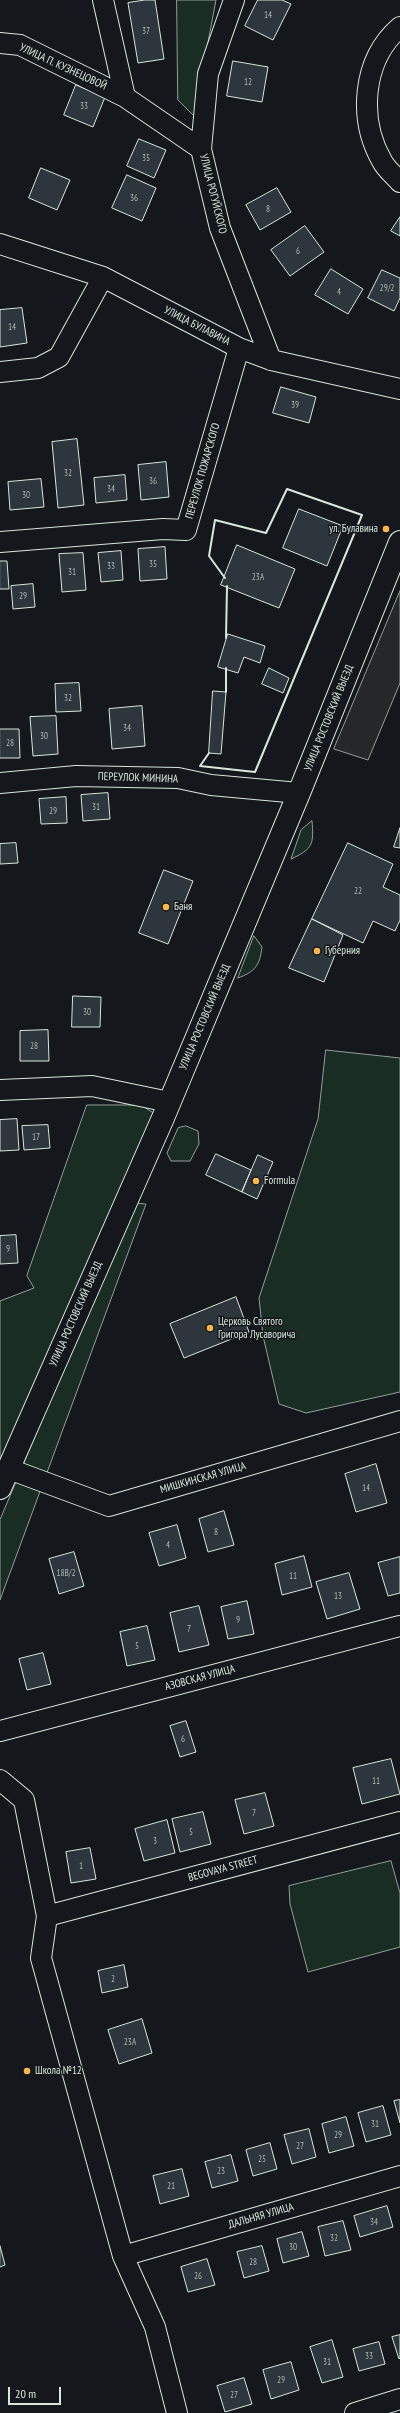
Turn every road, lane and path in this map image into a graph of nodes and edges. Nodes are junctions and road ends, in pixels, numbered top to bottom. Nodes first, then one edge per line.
1 (103, 0) edge
2 (234, 0) edge
3 (400, 27) edge
4 (0, 43) edge
5 (125, 97) junction
6 (201, 149) junction
7 (400, 182) edge
8 (0, 244) edge
9 (103, 277) junction
10 (239, 348) junction
11 (271, 360) junction
12 (0, 372) edge
13 (400, 389) edge
14 (0, 542) edge
15 (400, 542) edge
16 (0, 782) edge
17 (299, 793) junction
18 (0, 1090) edge
19 (169, 1102) junction
20 (400, 1421) edge
21 (9, 1468) junction
22 (0, 1488) edge
23 (400, 1626) edge
24 (0, 1731) edge
25 (0, 1780) edge
26 (400, 1822) edge
27 (46, 1916) junction
28 (400, 2176) edge
29 (123, 2256) junction
30 (400, 2399) edge
31 (177, 2413) edge
32 (355, 2413) edge

1 - 5 street
2 - 6 street, УЛИЦА РОГУЙСКОГО
3 - 7 street
4 - 5 street, УЛИЦА П. КУЗНЕЦОВОЙ
5 - 6 street, УЛИЦА П. КУЗНЕЦОВОЙ
6 - 11 street, УЛИЦА РОГУЙСКОГО
8 - 9 street, УЛИЦА БУЛАВИНА
9 - 10 street, УЛИЦА БУЛАВИНА
9 - 12 street
10 - 11 street, УЛИЦА БУЛАВИНА
10 - 14 street, ПЕРЕУЛОК ПОЖАРСКОГО
11 - 13 street, УЛИЦА БУЛАВИНА
15 - 17 main road, УЛИЦА РОСТОВСКИЙ ВЫЕЗД
16 - 17 street, ПЕРЕУЛОК МИНИНА
17 - 19 main road, УЛИЦА РОСТОВСКИЙ ВЫЕЗД
18 - 19 street
19 - 21 main road, УЛИЦА РОСТОВСКИЙ ВЫЕЗД
20 - 21 street, МИШКИНСКАЯ УЛИЦА
21 - 22 main road, УЛИЦА РОСТОВСКИЙ ВЫЕЗД
23 - 24 street, АЗОВСКАЯ УЛИЦА
25 - 27 street
26 - 27 street, BEGOVAYA STREET
27 - 29 street
28 - 29 street, ДАЛЬНЯЯ УЛИЦА
29 - 31 street
30 - 32 street

